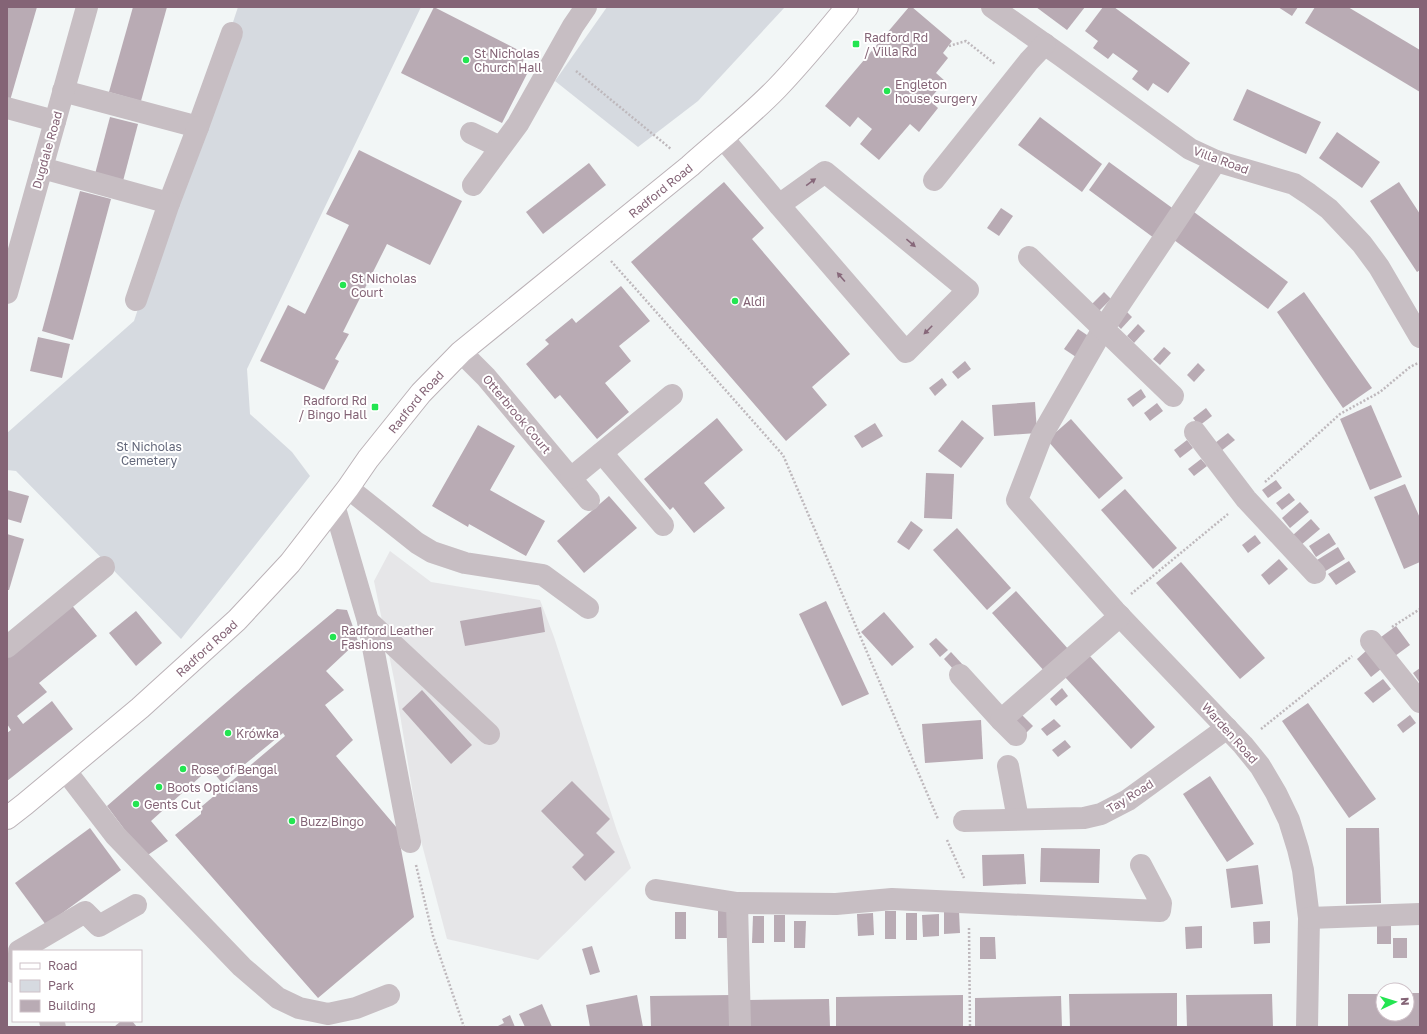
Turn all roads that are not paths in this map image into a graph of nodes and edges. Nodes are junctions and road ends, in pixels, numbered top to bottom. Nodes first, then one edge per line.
1 (87, 7) edge
2 (586, 7) edge
3 (847, 7) edge
4 (992, 7) edge
5 (232, 33) dead end
6 (1045, 44) junction
7 (63, 91) junction
8 (7, 108) edge
9 (55, 121) junction
10 (198, 127) junction
11 (471, 133) dead end
12 (722, 137) junction
13 (500, 147) junction
14 (1216, 161) junction
15 (42, 168) junction
16 (934, 180) dead end
17 (473, 185) dead end
18 (170, 203) junction
19 (779, 205) junction
20 (1029, 257) dead end
21 (12, 258) edge
22 (7, 293) edge
23 (136, 300) dead end
24 (1103, 329) junction
25 (1420, 337) edge
26 (461, 352) junction
27 (672, 395) dead end
28 (1173, 396) dead end
29 (1195, 432) dead end
30 (602, 453) junction
31 (571, 478) junction
32 (348, 488) junction
33 (589, 500) dead end
34 (334, 505) junction
35 (663, 525) dead end
36 (104, 567) dead end
37 (1315, 573) dead end
38 (588, 608) dead end
39 (1120, 616) junction
40 (368, 621) junction
41 (1371, 641) road end
42 (7, 647) edge
43 (960, 674) dead end
44 (1420, 702) edge
45 (1227, 728) junction
46 (490, 734) dead end
47 (1008, 766) dead end
48 (65, 770) junction
49 (7, 818) edge
50 (1018, 819) junction
51 (964, 821) dead end
52 (410, 842) road end
53 (1141, 865) dead end
54 (656, 890) dead end
55 (737, 903) junction
56 (136, 905) dead end
57 (1420, 914) edge
58 (1309, 918) junction
59 (21, 950) edge
60 (389, 995) dead end
61 (740, 1027) edge
62 (1307, 1027) edge

1 - 7 street, Dugdale Road
2 - 13 street
3 - 12 main road, Radford Road
4 - 6 street, Villa Road
5 - 10 street
6 - 14 street, Villa Road
6 - 16 street
7 - 9 street, Dugdale Road
7 - 10 street
8 - 9 street
9 - 15 street, Dugdale Road
10 - 18 street
11 - 13 street
12 - 19 street
12 - 26 main road, Radford Road
13 - 17 street
14 - 24 street
14 - 25 street, Villa Road
15 - 18 street
15 - 21 street, Dugdale Road
18 - 23 street
19 -> 19 street
20 - 24 street
21 - 22 street, Dugdale Road
24 - 28 street
24 - 39 street, Warden Road
26 - 31 street, Otterbrook Court
26 - 32 main road, Radford Road
27 - 30 street
29 - 37 street
30 - 31 street
30 - 35 street
31 - 33 street, Otterbrook Court
32 - 34 main road, Radford Road
32 - 38 street
34 - 40 street
34 - 48 main road, Radford Road
36 - 42 street
39 - 43 street
39 - 45 street, Warden Road
40 - 46 street
40 - 52 street
41 - 44 street
45 - 50 street, Tay Road
45 - 58 street, Warden Road
47 - 50 street
48 - 49 main road, Radford Road
48 - 60 street
50 - 51 street, Tay Road
53 - 55 street
54 - 55 street
55 - 61 street
56 - 59 street
57 - 58 street
58 - 62 street, Warden Road

